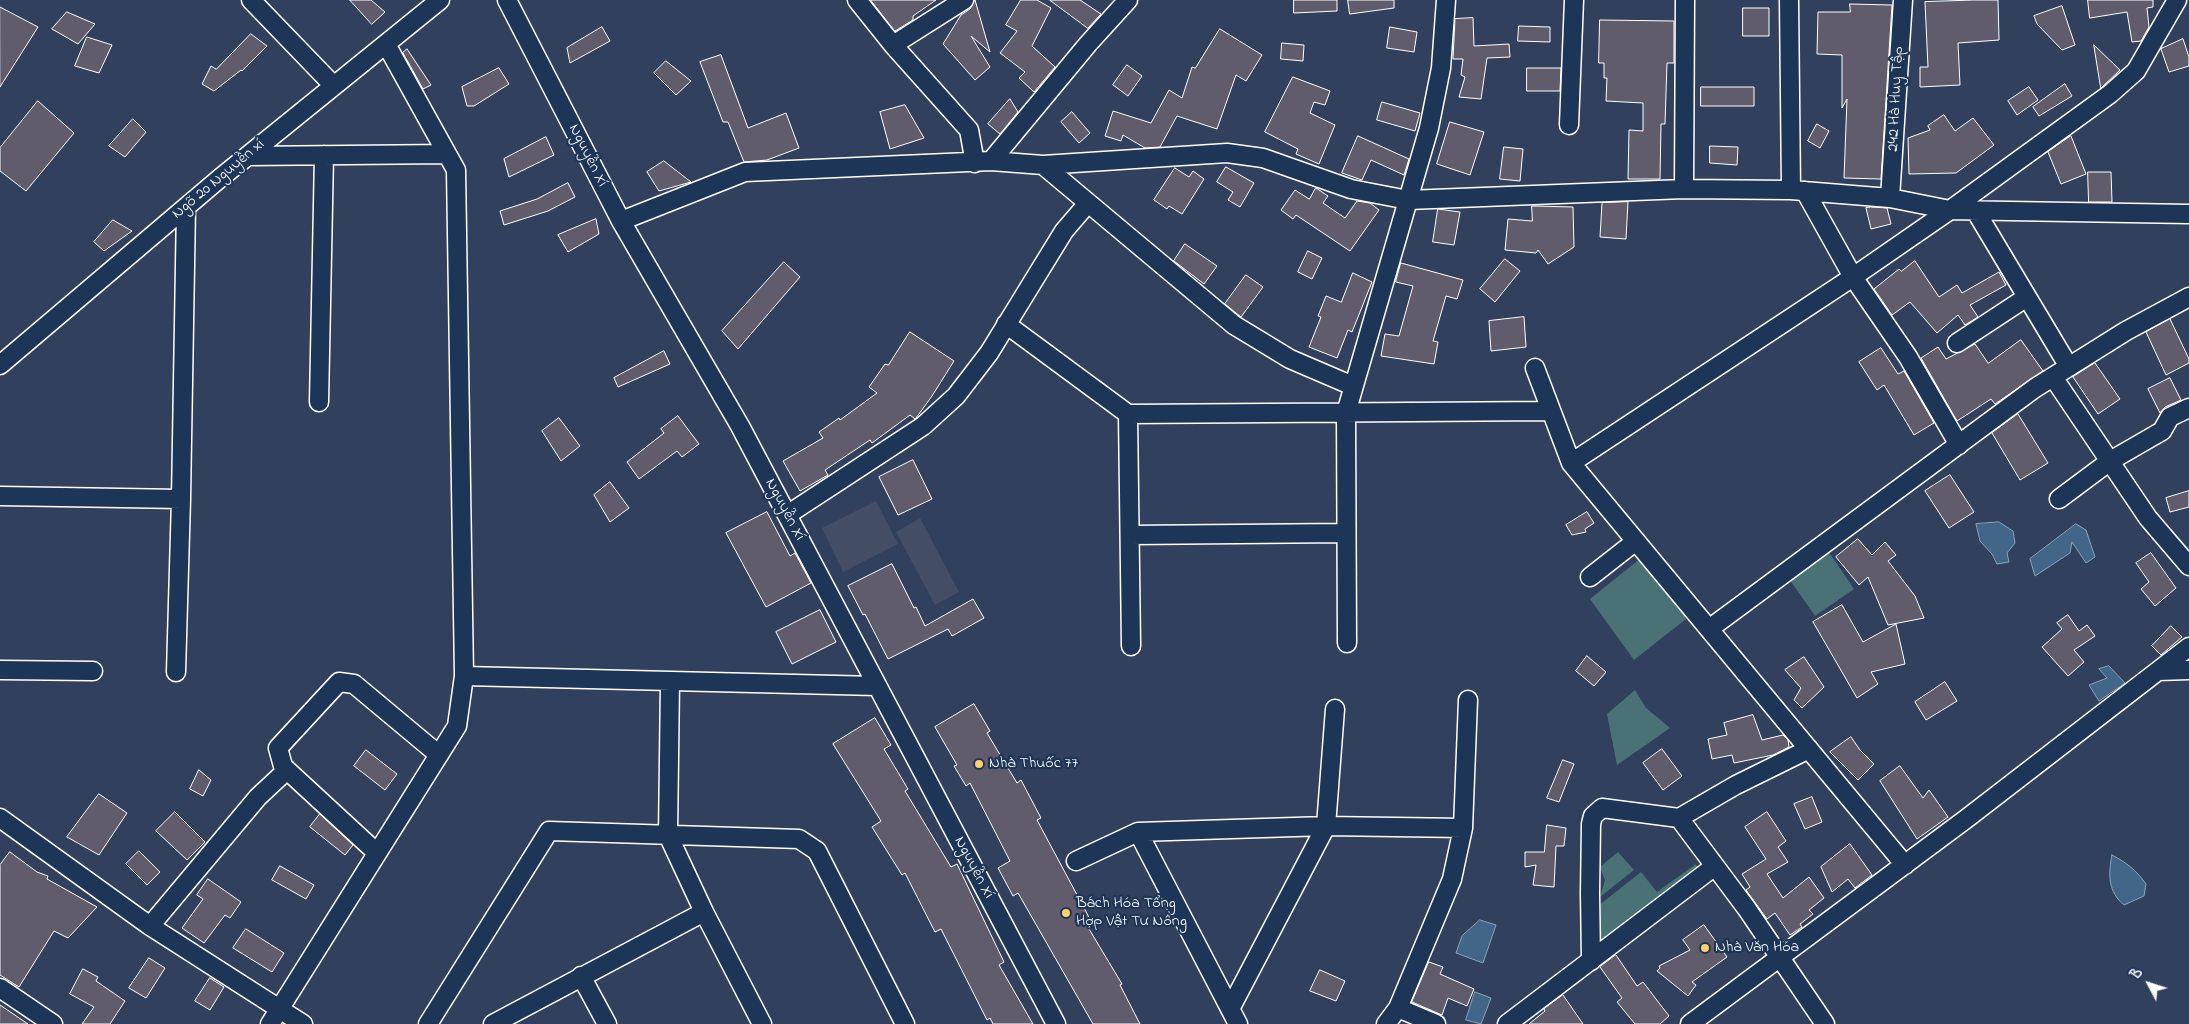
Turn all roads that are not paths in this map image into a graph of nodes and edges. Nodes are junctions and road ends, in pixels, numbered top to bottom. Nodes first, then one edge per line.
1 (251, 0) edge
2 (440, 0) edge
3 (507, 0) edge
4 (857, 0) edge
5 (964, 0) edge
6 (1128, 0) edge
7 (1446, 0) edge
8 (1574, 0) edge
9 (1685, 0) edge
10 (1789, 0) edge
11 (1902, 0) edge
12 (2177, 0) edge
13 (386, 44) junction
14 (893, 45) junction
15 (334, 86) junction
16 (1570, 126) dead end
17 (447, 154) junction
18 (248, 156) junction
19 (324, 156) junction
20 (983, 162) junction
21 (1043, 165) junction
22 (1684, 189) junction
23 (1798, 190) junction
24 (1890, 198) junction
25 (1408, 200) junction
26 (1088, 202) junction
27 (186, 207) junction
28 (1950, 210) junction
29 (1975, 210) junction
30 (2189, 214) edge
31 (621, 221) junction
32 (1853, 277) junction
33 (2027, 297) junction
34 (2189, 297) edge
35 (1006, 324) junction
36 (1957, 343) dead end
37 (0, 365) edge
38 (2069, 367) junction
39 (1535, 368) dead end
40 (2053, 377) junction
41 (1353, 386) junction
42 (320, 402) dead end
43 (2189, 408) edge
44 (1551, 411) junction
45 (1346, 413) junction
46 (1128, 414) junction
47 (1959, 445) junction
48 (2110, 461) junction
49 (1571, 463) junction
50 (0, 496) edge
51 (181, 498) junction
52 (2059, 498) dead end
53 (787, 515) junction
54 (1345, 532) junction
55 (1130, 535) junction
56 (1636, 541) junction
57 (2189, 566) edge
58 (1590, 576) dead end
59 (1709, 629) junction
60 (1347, 643) dead end
61 (1131, 646) dead end
62 (2189, 647) edge
63 (0, 670) edge
64 (2189, 670) edge
65 (2158, 671) junction
66 (93, 672) dead end
67 (176, 672) dead end
68 (464, 676) junction
69 (670, 681) junction
70 (877, 686) junction
71 (1468, 700) dead end
72 (1335, 709) dead end
73 (1809, 749) junction
74 (439, 755) junction
75 (287, 770) junction
76 (0, 818) edge
77 (1679, 818) junction
78 (1326, 826) junction
79 (1463, 828) junction
80 (1138, 832) junction
81 (668, 835) junction
82 (377, 853) junction
83 (1076, 860) dead end
84 (1905, 865) junction
85 (1715, 866) junction
86 (704, 912) junction
87 (150, 926) junction
88 (1780, 957) junction
89 (1591, 961) junction
90 (581, 976) junction
91 (0, 988) edge
92 (1398, 1008) junction
93 (1234, 1016) edge
94 (275, 1017) edge
95 (53, 1024) edge
96 (303, 1024) edge
97 (428, 1024) edge
98 (493, 1024) edge
99 (607, 1024) edge
100 (762, 1024) edge
101 (905, 1024) edge
102 (1056, 1024) edge
103 (1386, 1024) edge
104 (1436, 1024) edge
105 (1507, 1024) edge
106 (1690, 1024) edge
107 (1825, 1024) edge

1 - 15 street
2 - 13 street, Ngõ 20 Nguyễn xí
3 - 31 street, Nguyễn Xí
4 - 14 street
5 - 14 street
6 - 20 street
7 - 25 street
8 - 16 street
9 - 22 street
10 - 23 street
11 - 24 street, 242 Hà Huy Tập
12 - 28 street
13 - 15 street, Ngõ 20 Nguyễn xí
13 - 17 street
14 - 20 street
15 - 18 street, Ngõ 20 Nguyễn xí
17 - 19 street
17 - 68 street
18 - 19 street
18 - 27 street, Ngõ 20 Nguyễn xí
19 - 42 street
20 - 21 street
20 - 31 street
21 - 25 street
21 - 26 street
22 - 23 street
22 - 25 street
23 - 24 street
23 - 32 street
24 - 28 street
25 - 41 street
26 - 35 street
26 - 41 street
27 - 37 street, Ngõ 20 Nguyễn xí
27 - 51 street
28 - 29 street
28 - 32 street
29 - 30 street
29 - 33 street
31 - 53 street, Nguyễn Xí
32 - 47 street
32 - 49 street
33 - 36 street
33 - 38 street
34 - 38 street
35 - 46 street
35 - 53 street
38 - 40 street
39 - 44 street
40 - 47 street
40 - 48 street
41 - 45 street
43 - 48 street
44 - 45 street
44 - 49 street
45 - 46 street
45 - 54 street
46 - 55 street
47 - 59 street
48 - 52 street
48 - 57 street
49 - 56 street
50 - 51 street
51 - 67 street
53 - 70 street, Nguyễn Xí
54 - 55 street
54 - 60 street
55 - 61 street
56 - 58 street
56 - 59 street
59 - 73 street
62 - 65 street
63 - 66 street
64 - 65 street
65 - 84 street
68 - 69 street
68 - 74 street
69 - 70 street
69 - 81 street
70 - 102 street, Nguyễn Xí
71 - 79 street
72 - 78 street
73 - 77 street
73 - 84 street
74 - 75 street
74 - 82 street
75 - 82 street
75 - 87 street
76 - 87 street
77 - 85 street
77 - 89 street
78 - 79 street
78 - 80 street
78 - 93 street
79 - 92 street
80 - 83 street
80 - 93 street
81 - 86 street
81 - 97 street
81 - 101 street
82 - 94 street
84 - 88 street
85 - 88 street
85 - 89 street
86 - 90 street
86 - 100 street
87 - 94 street
88 - 106 street
88 - 107 street
89 - 105 street
90 - 98 street
90 - 99 street
91 - 95 street
92 - 103 street
92 - 104 street
94 - 96 street

